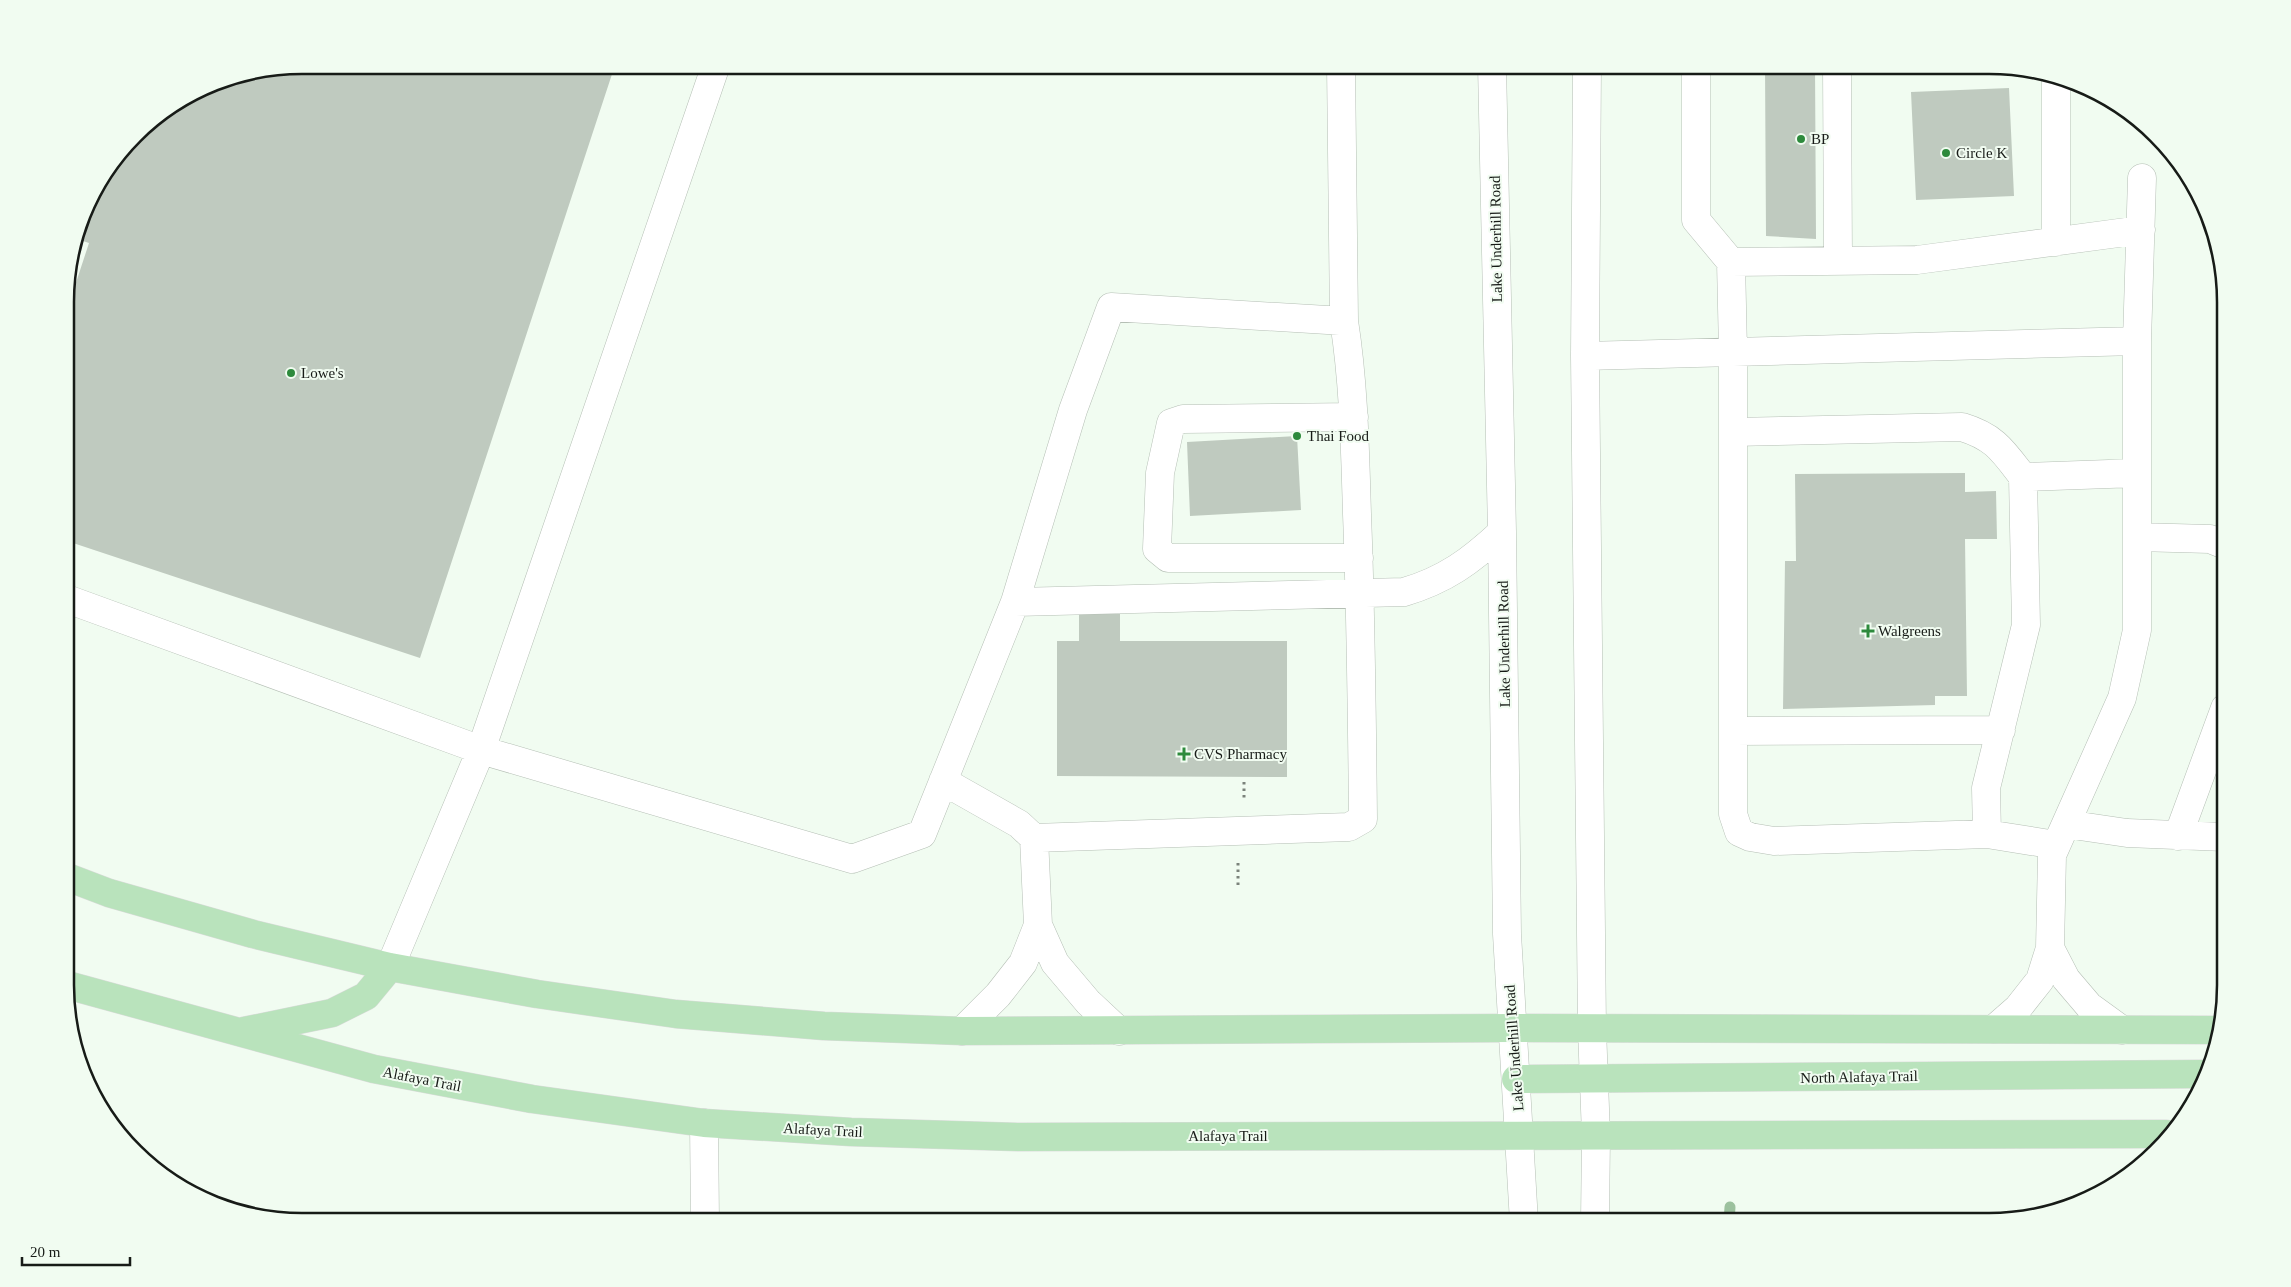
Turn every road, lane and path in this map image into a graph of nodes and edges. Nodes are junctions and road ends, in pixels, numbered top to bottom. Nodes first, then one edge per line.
1 (713, 74) edge
2 (1340, 74) edge
3 (1492, 74) edge
4 (1586, 74) edge
5 (1696, 74) edge
6 (1836, 74) edge
7 (2056, 84) edge
8 (2142, 178) dead end
9 (2141, 230) junction
10 (2056, 242) junction
11 (1838, 261) junction
12 (1731, 262) junction
13 (1344, 321) junction
14 (2137, 341) junction
15 (1733, 351) junction
16 (1584, 356) junction
17 (1354, 417) junction
18 (1733, 432) junction
19 (2137, 473) junction
20 (2022, 477) junction
21 (1502, 532) junction
22 (2137, 537) junction
23 (2217, 542) edge
24 (1359, 558) junction
25 (1360, 594) junction
26 (74, 602) edge
27 (1015, 602) junction
28 (2000, 730) junction
29 (1733, 731) junction
30 (2217, 732) edge
31 (481, 750) junction
32 (943, 781) junction
33 (1988, 834) junction
34 (2061, 834) junction
35 (2178, 836) junction
36 (2217, 837) edge
37 (1034, 838) junction
38 (1237, 854) dead end
39 (74, 880) edge
40 (1238, 885) dead end
41 (1038, 925) junction
42 (2050, 948) junction
43 (390, 966) junction
44 (74, 987) edge
45 (1513, 1028) junction
46 (962, 1030) junction
47 (1118, 1030) junction
48 (1592, 1030) junction
49 (1994, 1030) junction
50 (2122, 1030) junction
51 (2213, 1030) edge
52 (240, 1032) junction
53 (2200, 1074) edge
54 (1516, 1079) junction
55 (1594, 1080) junction
56 (704, 1123) junction
57 (2162, 1134) edge
58 (1596, 1135) junction
59 (1519, 1136) junction
60 (705, 1213) edge
61 (1523, 1213) edge
62 (1595, 1213) edge

1 - 31 street
2 - 13 street
3 - 21 street, Lake Underhill Road
4 - 16 street
5 - 12 street
6 - 11 street
7 - 10 street
8 - 9 street
9 - 10 street
9 - 14 street
10 - 11 street
11 - 12 street
12 - 15 street
13 - 17 street
13 - 27 street
14 - 15 street
14 - 19 street
15 - 16 street
15 - 18 street
16 - 48 street
17 - 24 street
17 - 24 street
18 - 20 street
18 - 29 street
19 - 20 street
19 - 22 street
20 - 28 street
21 - 25 street
21 - 45 street, Lake Underhill Road
22 - 23 street
22 - 34 street
24 - 25 street
25 - 27 street
25 - 37 street
26 - 31 street
27 - 32 street
28 - 29 street
28 - 33 street
29 - 33 street
30 - 35 street
31 - 32 street
31 - 43 street
32 - 37 street
33 - 34 street
34 - 35 street
34 - 42 street
35 - 36 street
37 - 41 street
38 - 40 path
39 - 43 main road
41 - 46 street
41 - 47 street
42 - 49 street
42 - 50 street
43 - 46 main road
43 - 52 main road
44 - 52 main road, Alafaya Trail
45 - 47 main road
45 - 48 main road
45 - 54 street, Lake Underhill Road
46 - 47 main road
48 - 49 main road
48 - 55 street
49 - 50 main road
50 - 51 main road
52 - 56 main road, Alafaya Trail
53 - 55 main road, North Alafaya Trail
54 - 55 main road, North Alafaya Trail
54 - 59 street, Lake Underhill Road
55 - 58 street
56 - 59 main road, Alafaya Trail
56 - 60 street
57 - 58 main road
58 - 59 main road, Alafaya Trail
58 - 62 street
59 - 61 street, Lake Underhill Road

